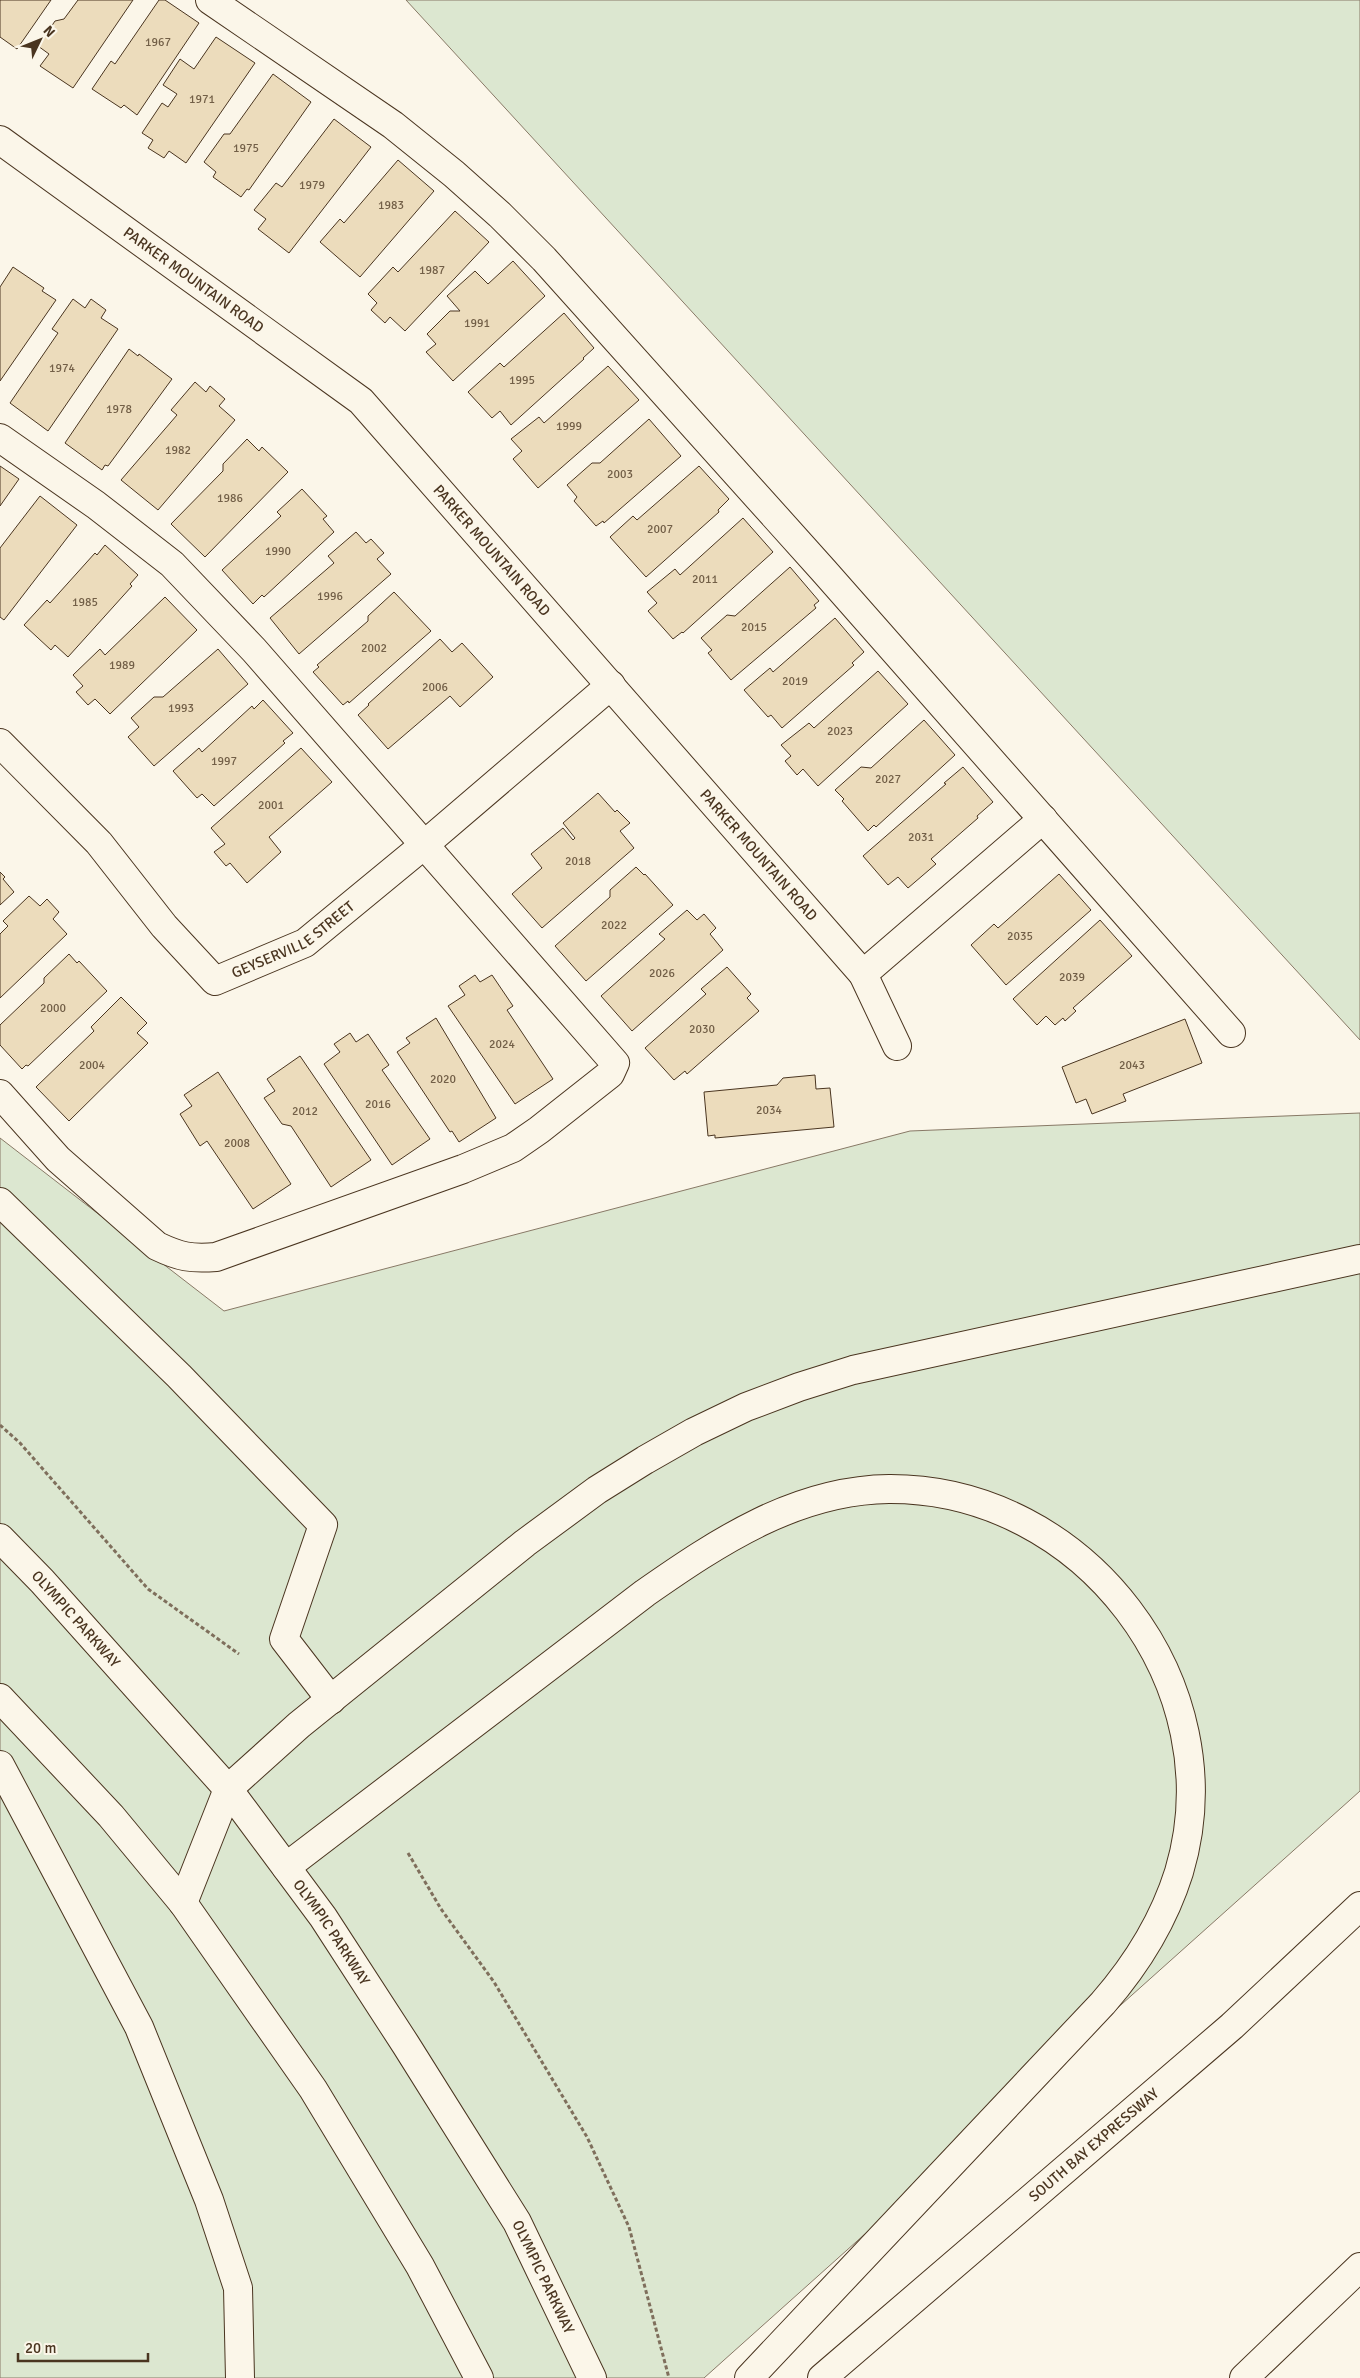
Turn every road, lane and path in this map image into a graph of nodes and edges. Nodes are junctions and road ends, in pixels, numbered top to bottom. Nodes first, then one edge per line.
1 (210, 0) edge
2 (0, 140) edge
3 (0, 438) edge
4 (611, 685) junction
5 (0, 743) edge
6 (1043, 820) junction
7 (424, 845) junction
8 (863, 974) junction
9 (1231, 1033) dead end
10 (898, 1046) dead end
11 (0, 1094) edge
12 (0, 1202) edge
13 (1360, 1259) edge
14 (0, 1425) edge
15 (0, 1538) edge
16 (240, 1654) dead end
17 (0, 1698) edge
18 (331, 1700) junction
19 (0, 1765) edge
20 (228, 1789) junction
21 (408, 1853) dead end
22 (286, 1867) junction
23 (183, 1903) junction
24 (1360, 1906) edge
25 (1360, 2267) edge
26 (753, 2372) edge
27 (240, 2378) edge
28 (479, 2378) edge
29 (592, 2378) edge
30 (669, 2378) edge
31 (822, 2378) edge
32 (1244, 2378) edge

1 - 6 main road
2 - 4 main road, PARKER MOUNTAIN ROAD
3 - 7 main road
4 - 7 main road, GEYSERVILLE STREET
4 - 8 main road, PARKER MOUNTAIN ROAD
5 - 7 main road, GEYSERVILLE STREET
6 - 8 main road
6 - 9 main road
7 - 11 main road
8 - 10 main road, PARKER MOUNTAIN ROAD
12 - 18 main road
13 - 18 main road
14 - 16 path
15 - 20 main road, OLYMPIC PARKWAY
17 - 23 main road
18 - 20 main road
19 - 27 main road
20 - 22 main road, OLYMPIC PARKWAY
20 - 23 main road
21 - 30 path
22 - 26 main road
22 - 29 main road, OLYMPIC PARKWAY
23 - 28 main road
24 - 31 main road, SOUTH BAY EXPRESSWAY
25 - 32 main road

